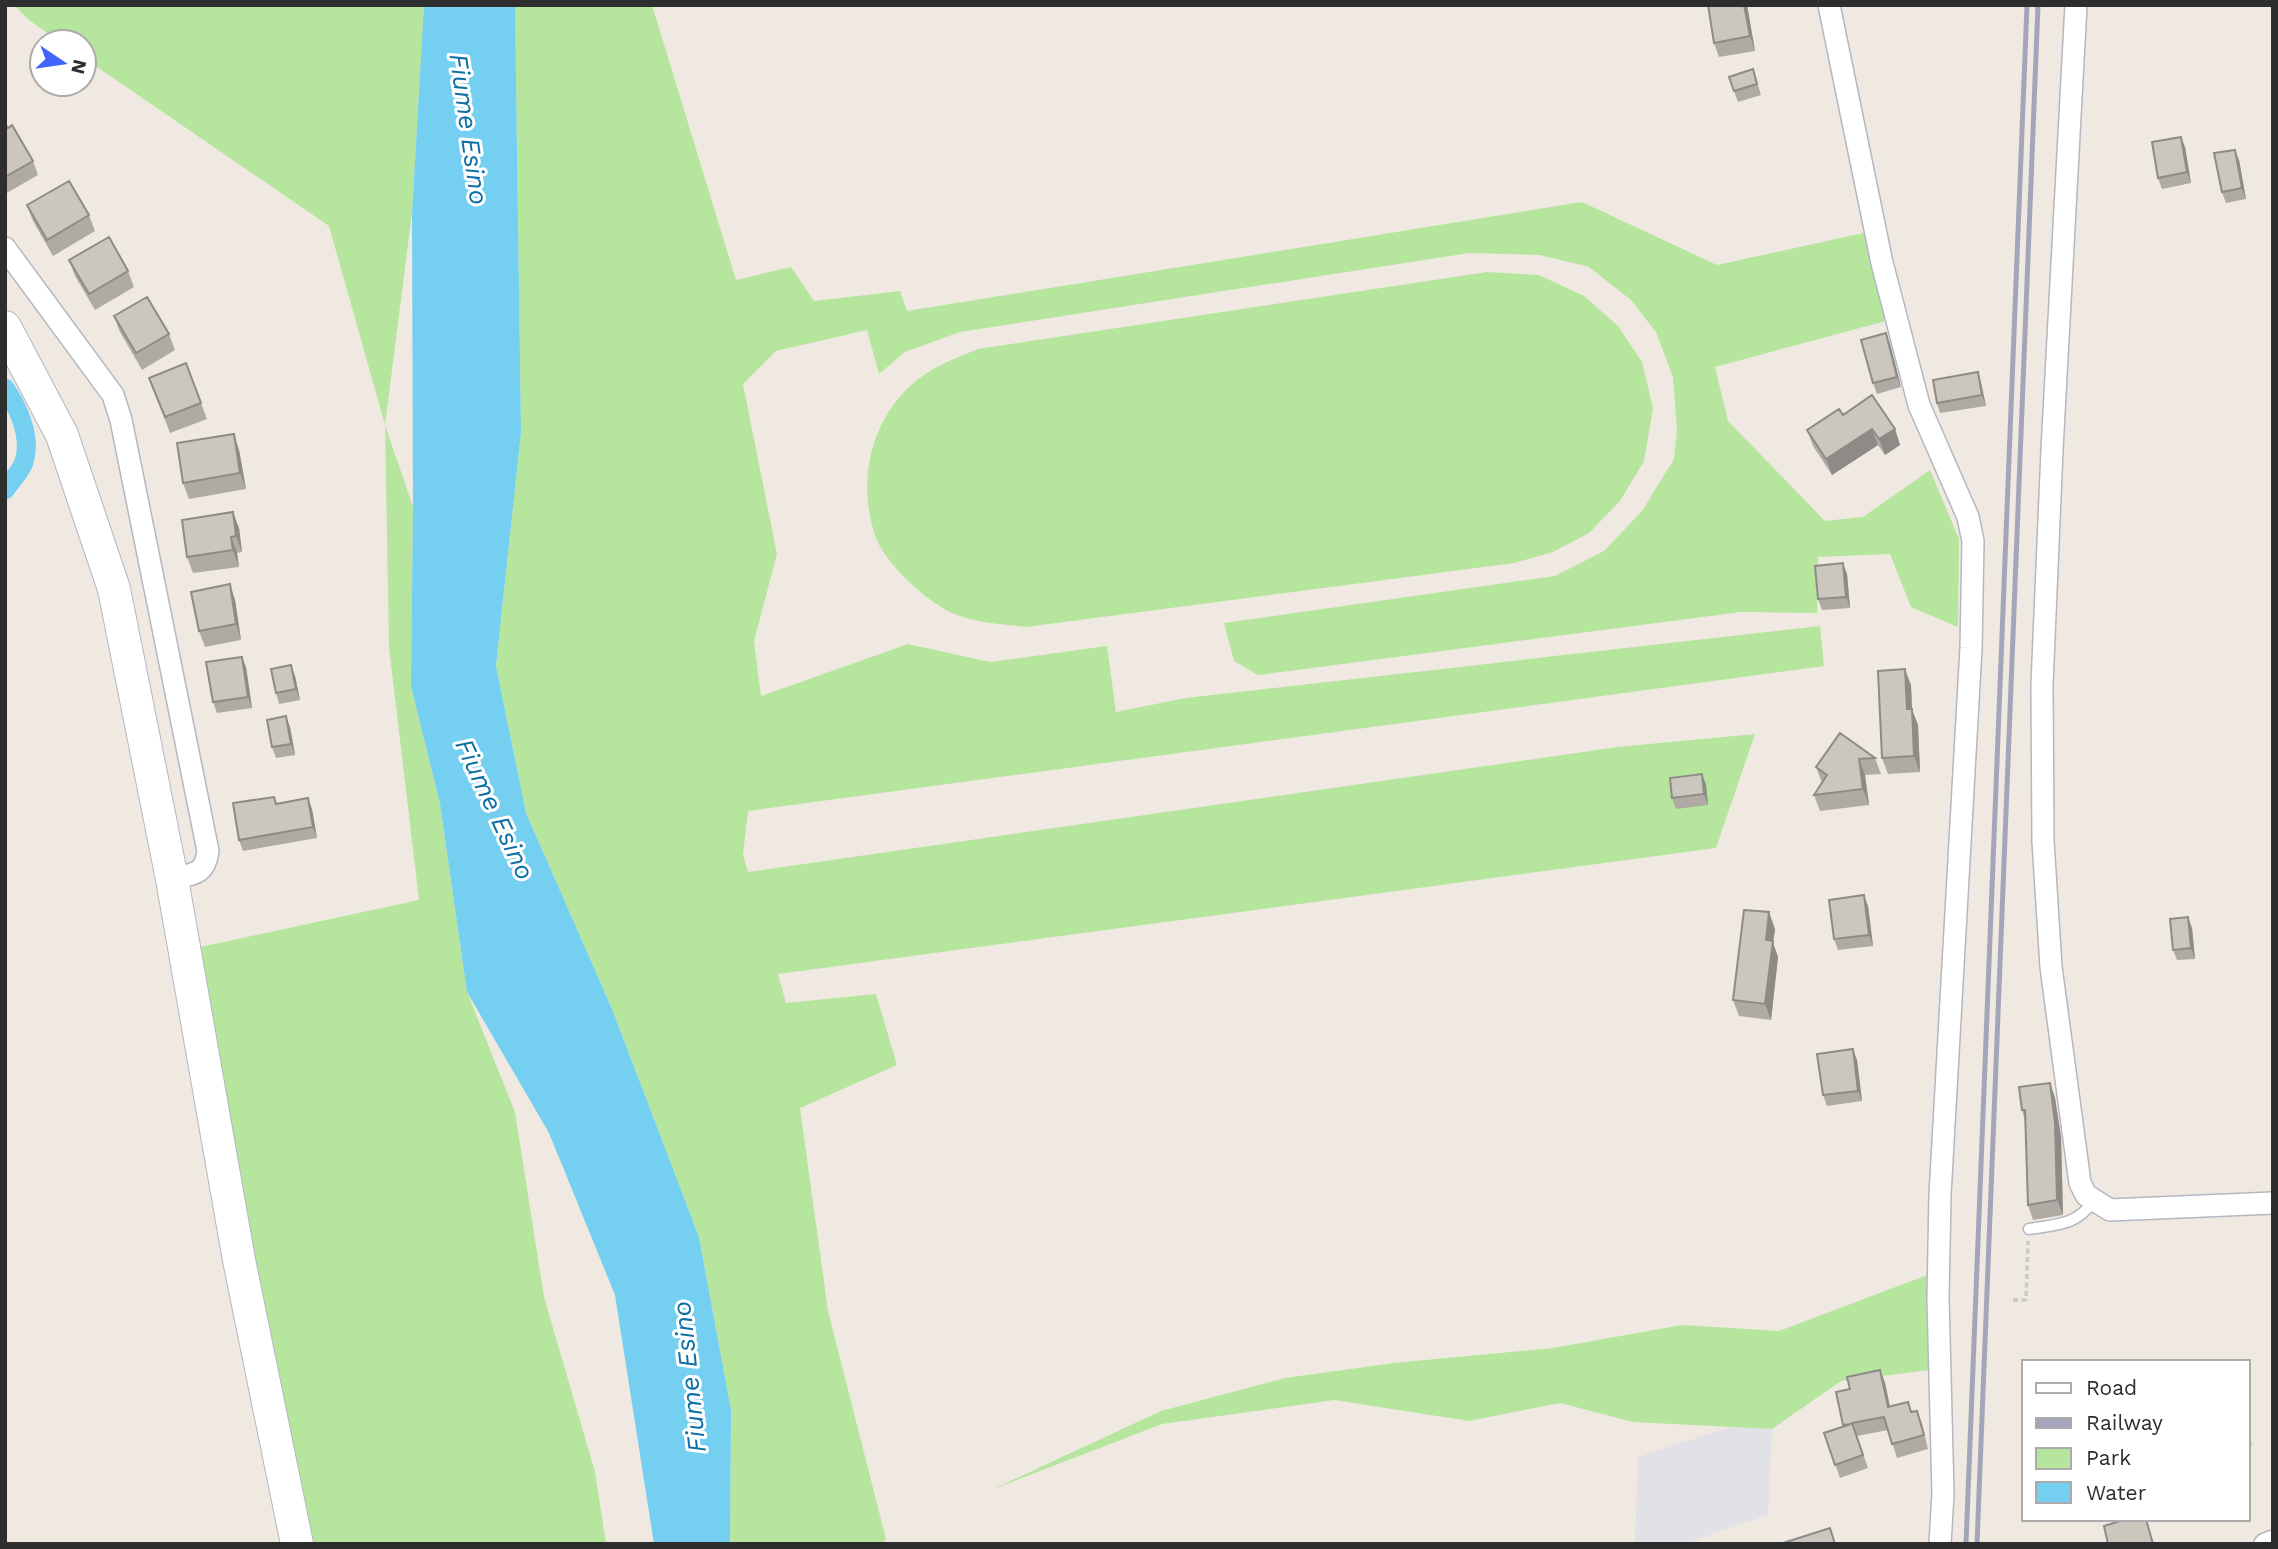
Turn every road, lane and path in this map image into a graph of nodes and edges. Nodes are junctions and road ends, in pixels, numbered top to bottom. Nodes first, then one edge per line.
1 (1829, 5) edge
2 (2077, 5) edge
3 (5, 248) edge
4 (5, 327) edge
5 (172, 879) junction
6 (2094, 1201) junction
7 (2273, 1203) edge
8 (2029, 1229) joint
9 (2013, 1300) dead end
10 (274, 1434) junction
11 (2273, 1541) edge
12 (278, 1544) edge
13 (297, 1544) edge
14 (1940, 1544) edge
15 (2265, 1544) edge

1 - 14 street
2 - 6 street
3 - 5 street
4 - 5 main road
5 - 10 main road
6 - 7 street
6 - 8 lane
8 - 9 path
10 - 12 main road
10 - 13 main road
11 - 15 street

